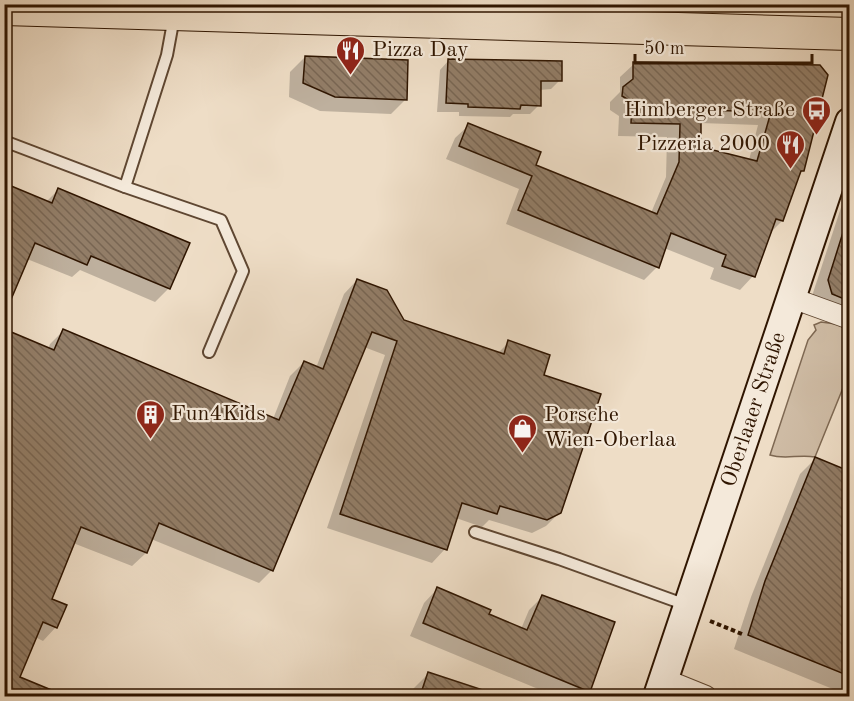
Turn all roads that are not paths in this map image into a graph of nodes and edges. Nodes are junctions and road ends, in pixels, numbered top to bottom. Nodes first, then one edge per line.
1 (4, 9) edge
2 (229, 10) edge
3 (175, 13) junction
4 (568, 15) edge
5 (849, 34) edge
6 (849, 122) edge
7 (4, 141) edge
8 (124, 187) junction
9 (792, 298) junction
10 (849, 319) edge
11 (209, 352) dead end
12 (475, 532) dead end
13 (699, 613) junction
14 (661, 688) edge
15 (705, 696) edge

1 - 3 main road
2 - 3 main road
2 - 4 main road
3 - 8 lane
4 - 5 main road
6 - 9 main road, Oberlaaer Straße
7 - 8 lane
8 - 11 lane
9 - 10 street
9 - 13 main road, Oberlaaer Straße
12 - 13 lane
13 - 14 main road, Oberlaaer Straße
14 - 15 street

